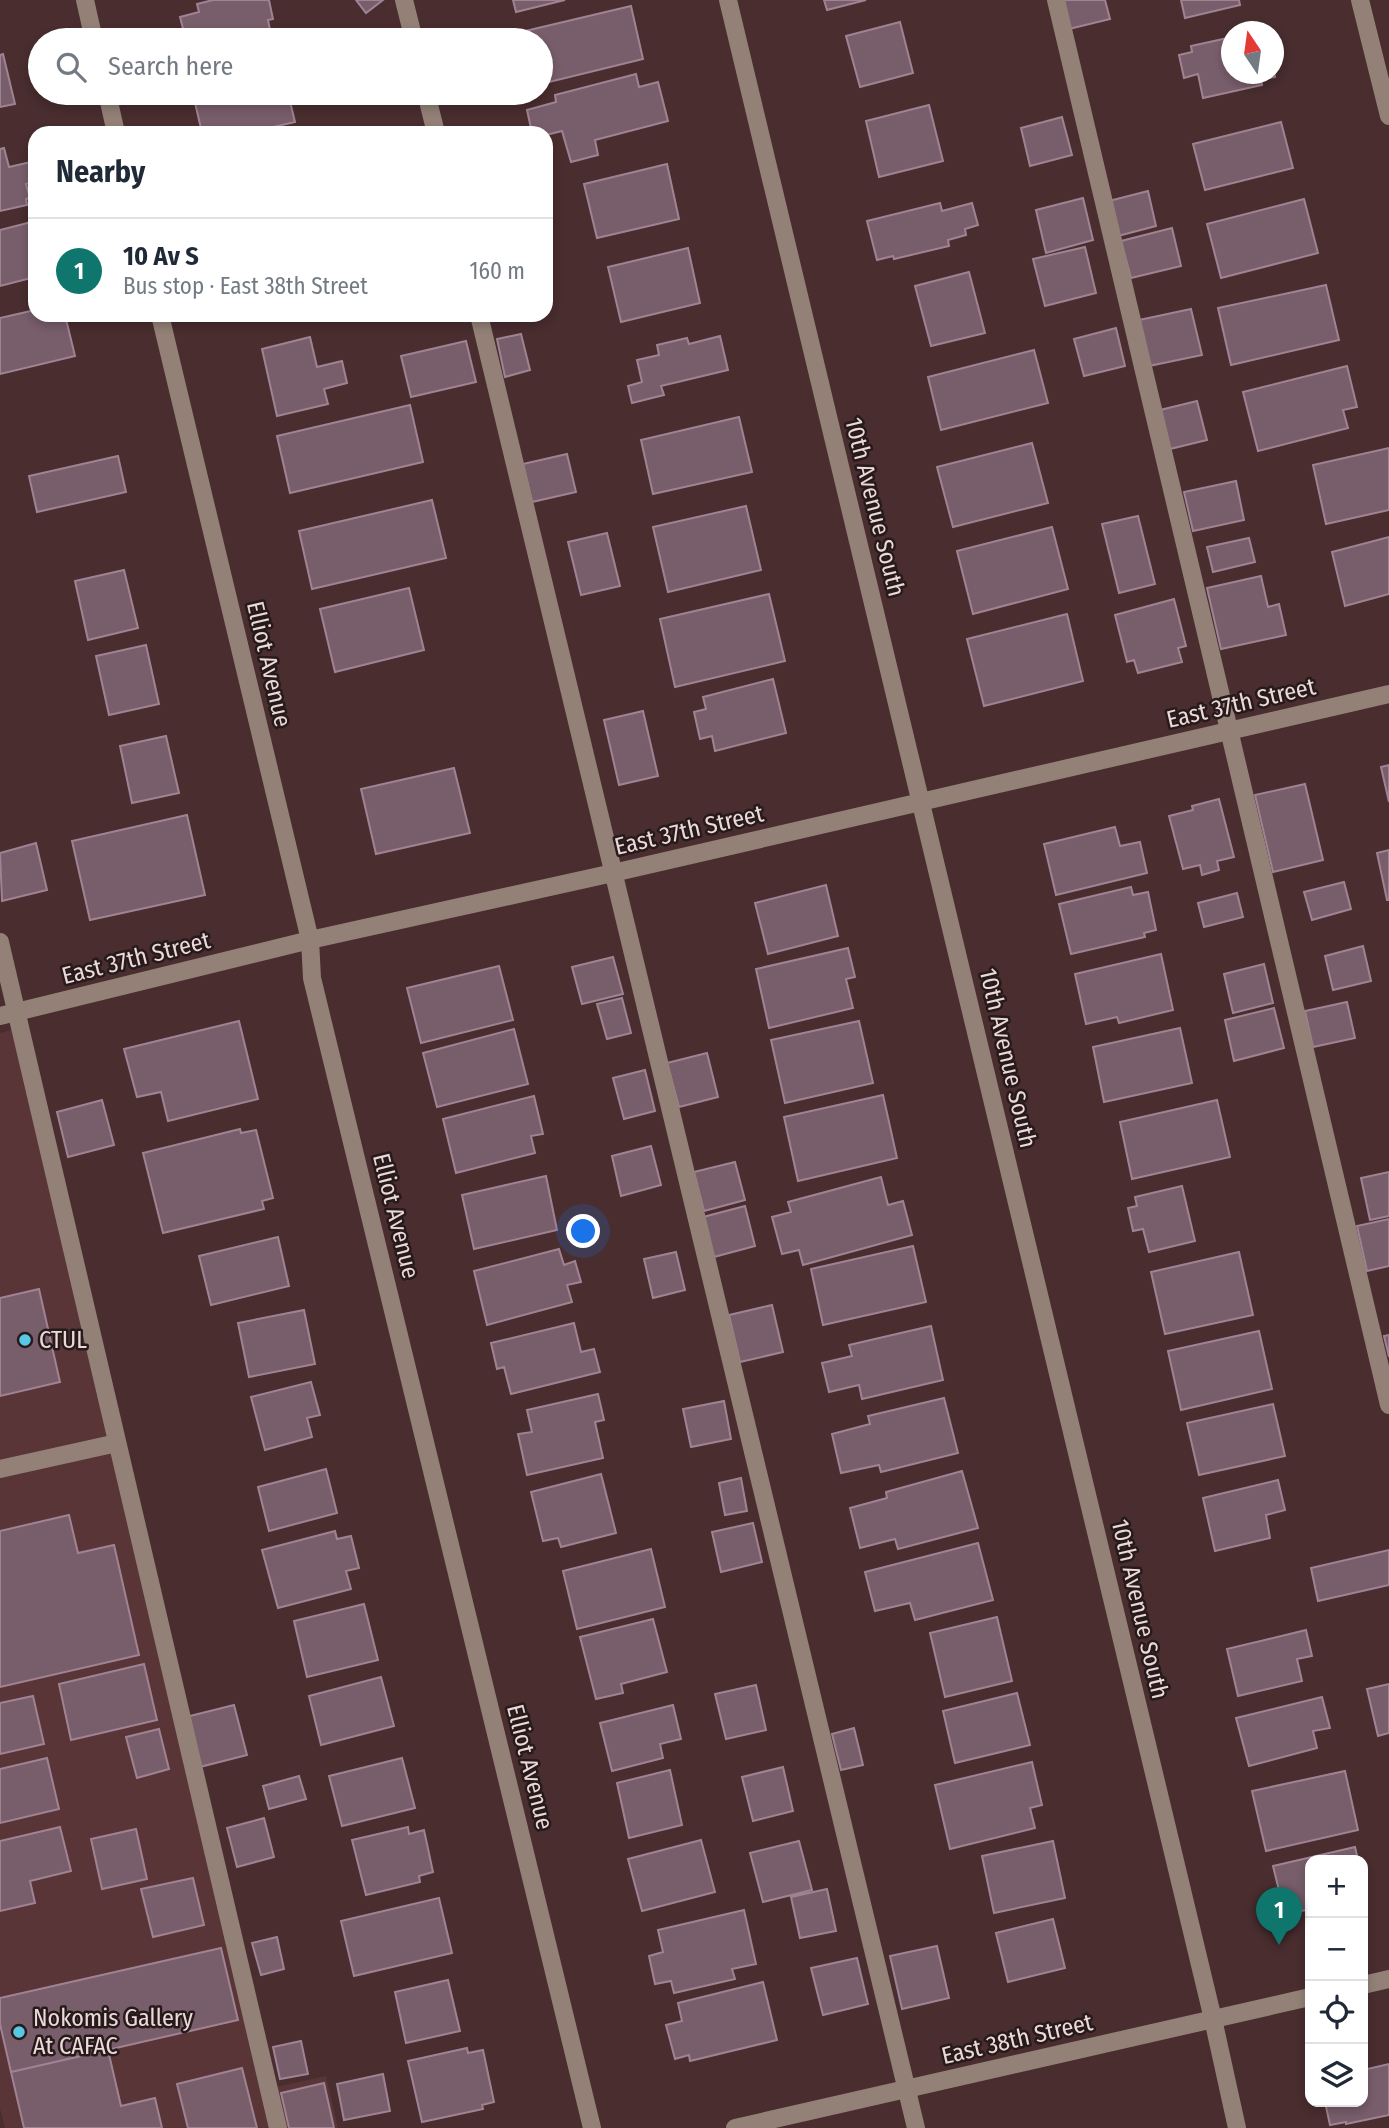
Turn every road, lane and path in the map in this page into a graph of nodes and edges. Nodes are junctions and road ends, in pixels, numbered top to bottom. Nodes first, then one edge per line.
1 (85, 0) edge
2 (404, 0) edge
3 (728, 0) edge
4 (1056, 0) edge
5 (1360, 0) edge
6 (91, 28) edge
7 (411, 28) edge
8 (110, 105) edge
9 (429, 105) edge
10 (1389, 116) edge
11 (114, 126) edge
12 (434, 126) edge
13 (162, 322) edge
14 (481, 322) edge
15 (1389, 694) edge
16 (1228, 731) junction
17 (921, 801) junction
18 (613, 873) junction
19 (310, 940) junction
20 (0, 942) edge
21 (8, 1014) edge
22 (1389, 1405) edge
23 (117, 1443) junction
24 (0, 1469) edge
25 (1389, 1979) edge
26 (1368, 1984) edge
27 (1305, 1998) edge
28 (1213, 2019) junction
29 (906, 2089) junction
30 (278, 2128) edge
31 (592, 2128) edge
32 (735, 2128) edge
33 (916, 2128) edge
34 (1237, 2128) edge

1 - 6 street
2 - 7 street
3 - 17 street, 10th Avenue South
4 - 16 street
5 - 10 street
8 - 11 street
9 - 12 street
13 - 19 street, Elliot Avenue
14 - 18 street
15 - 16 street, East 37th Street
16 - 17 street, East 37th Street
16 - 22 street
17 - 18 street, East 37th Street
17 - 28 street, 10th Avenue South
18 - 19 street, East 37th Street
18 - 29 street
19 - 21 street, East 37th Street
19 - 31 street, Elliot Avenue
20 - 21 street
21 - 23 street
23 - 24 street
23 - 30 street
25 - 26 street
27 - 28 street, East 38th Street
28 - 29 street, East 38th Street
28 - 34 street, 10th Avenue South
29 - 32 street, East 38th Street
29 - 33 street

